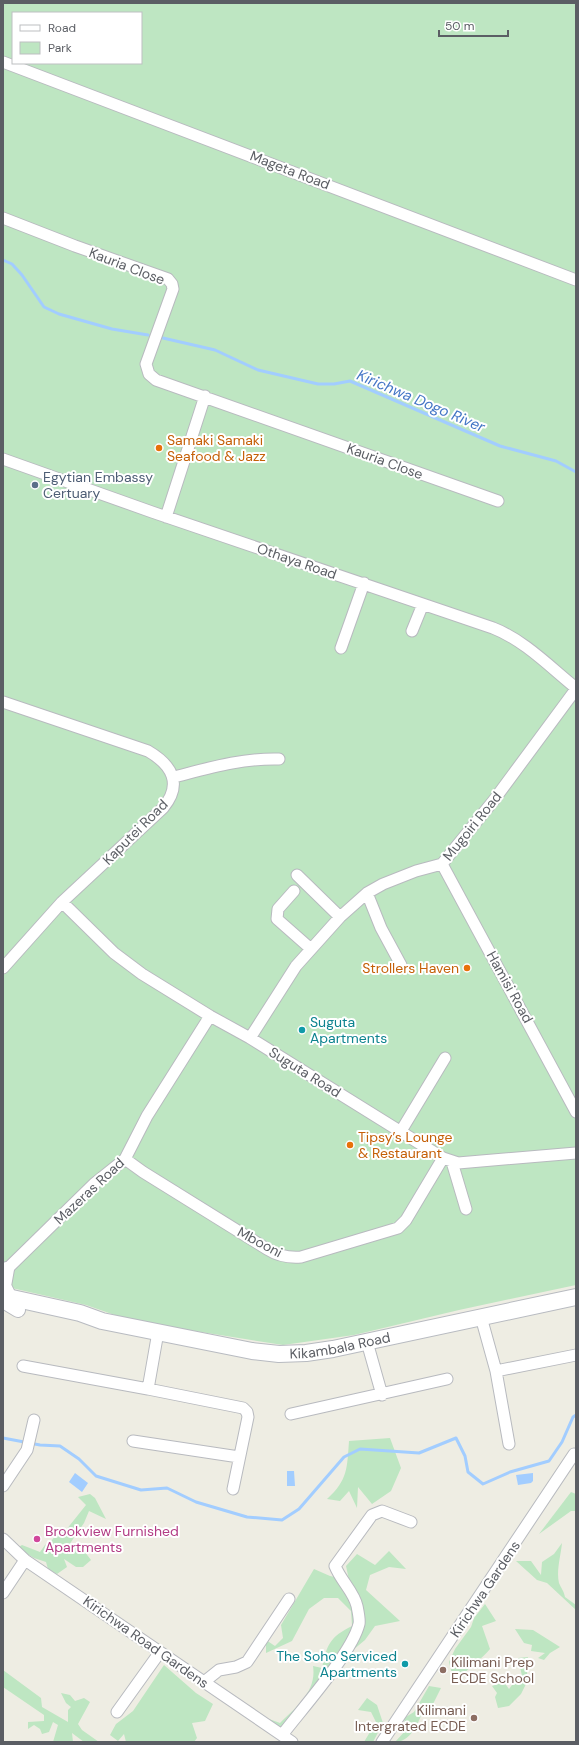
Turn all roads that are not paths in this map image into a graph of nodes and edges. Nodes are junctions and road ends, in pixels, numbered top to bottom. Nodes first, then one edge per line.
1 (3, 62) edge
2 (3, 218) edge
3 (576, 280) edge
4 (205, 396) junction
5 (3, 459) edge
6 (498, 501) dead end
7 (166, 517) junction
8 (364, 583) junction
9 (423, 604) junction
10 (412, 631) dead end
11 (341, 648) dead end
12 (576, 689) edge
13 (3, 702) edge
14 (279, 759) dead end
15 (174, 777) junction
16 (442, 864) junction
17 (297, 875) dead end
18 (294, 891) dead end
19 (367, 893) junction
20 (62, 902) junction
21 (340, 917) junction
22 (311, 948) junction
23 (401, 965) dead end
24 (3, 968) edge
25 (210, 1016) junction
26 (250, 1038) junction
27 (445, 1058) dead end
28 (576, 1112) edge
29 (401, 1131) junction
30 (576, 1153) edge
31 (125, 1159) junction
32 (448, 1160) junction
33 (466, 1209) dead end
34 (5, 1271) edge
35 (576, 1297) edge
36 (7, 1303) edge
37 (482, 1317) junction
38 (158, 1332) junction
39 (367, 1342) junction
40 (576, 1355) edge
41 (23, 1366) dead end
42 (496, 1371) junction
43 (447, 1379) dead end
44 (148, 1389) junction
45 (382, 1395) junction
46 (291, 1414) dead end
47 (33, 1426) dead end
48 (133, 1441) dead end
49 (509, 1444) dead end
50 (574, 1454) dead end
51 (239, 1457) junction
52 (3, 1486) edge
53 (233, 1489) dead end
54 (411, 1522) dead end
55 (3, 1539) edge
56 (25, 1560) junction
57 (6, 1580) edge
58 (3, 1593) edge
59 (289, 1599) dead end
60 (160, 1652) junction
61 (204, 1682) junction
62 (117, 1712) dead end
63 (282, 1735) junction
64 (292, 1742) edge
65 (382, 1742) edge

1 - 3 street, Mageta Road
2 - 4 street, Kauria Close
4 - 6 street, Kauria Close
4 - 7 street
5 - 7 street, Othaya Road
7 - 8 street, Othaya Road
8 - 9 street, Othaya Road
8 - 11 street
9 - 10 street
9 - 12 street, Othaya Road
12 - 16 street, Mugoiri Road
13 - 15 street
14 - 15 street
15 - 20 street, Kaputei Road
16 - 19 street, Mugoiri Road
16 - 28 street, Hamisi Road
17 - 21 street
18 - 22 street
19 - 21 street, Mugoiri Road
19 - 23 street
20 - 24 street, Kaputei Road
20 - 25 street, Suguta Road
21 - 22 street, Mugoiri Road
22 - 26 street, Mugoiri Road
25 - 26 street, Suguta Road
25 - 31 street, Mazeras Road
26 - 29 street, Suguta Road
27 - 29 street
29 - 32 street, Suguta Road
30 - 32 street
31 - 32 street, Mbooni
31 - 34 street, Mazeras Road
32 - 33 street
34 - 36 street
35 - 37 main road, Kikambala Road
36 - 38 main road, Kikambala Road
37 - 39 main road, Kikambala Road
37 - 42 street
38 - 39 main road, Kikambala Road
38 - 44 street
39 - 45 street
40 - 42 street
41 - 44 street
42 - 49 street
43 - 45 street
44 - 51 street
45 - 46 street
47 - 52 street
48 - 51 street
50 - 65 street, Kirichwa Gardens
51 - 53 street
54 - 63 street
55 - 56 street, Kirichwa Road Gardens
56 - 57 street
56 - 60 street, Kirichwa Road Gardens
57 - 58 street
59 - 61 street
60 - 61 street, Kirichwa Road Gardens
60 - 62 street
61 - 63 street, Kirichwa Road Gardens
63 - 64 street, Kirichwa Road Gardens

